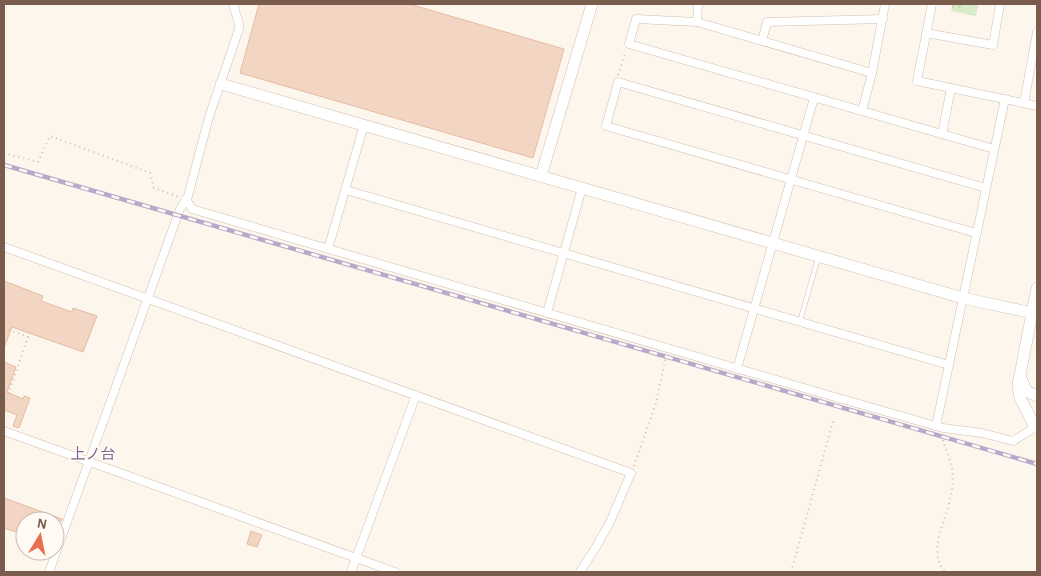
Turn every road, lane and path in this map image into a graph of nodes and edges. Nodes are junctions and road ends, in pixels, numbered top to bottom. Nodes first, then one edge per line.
1 (233, 4) edge
2 (592, 4) edge
3 (698, 4) edge
4 (885, 4) edge
5 (932, 4) edge
6 (1000, 4) edge
7 (883, 19) junction
8 (697, 22) junction
9 (1037, 32) edge
10 (926, 33) junction
11 (762, 41) junction
12 (629, 44) junction
13 (872, 73) junction
14 (618, 82) junction
15 (221, 84) junction
16 (951, 88) junction
17 (814, 98) junction
18 (1005, 99) junction
19 (1024, 103) junction
20 (1037, 106) edge
21 (862, 111) junction
22 (364, 125) junction
23 (942, 134) junction
24 (803, 135) junction
25 (994, 150) junction
26 (4, 152) edge
27 (541, 176) junction
28 (790, 180) junction
29 (582, 188) junction
30 (986, 188) junction
31 (346, 190) junction
32 (186, 200) junction
33 (976, 233) junction
34 (772, 243) junction
35 (4, 248) edge
36 (328, 249) junction
37 (564, 253) junction
38 (818, 256) junction
39 (1037, 288) edge
40 (963, 298) junction
41 (147, 299) junction
42 (754, 308) junction
43 (547, 313) junction
44 (1035, 313) edge
45 (800, 322) junction
46 (4, 328) edge
47 (668, 349) junction
48 (949, 365) junction
49 (737, 369) junction
50 (1020, 374) junction
51 (416, 395) junction
52 (1037, 396) edge
53 (4, 406) edge
54 (834, 418) dead end
55 (940, 426) junction
56 (1037, 426) edge
57 (4, 431) edge
58 (89, 462) junction
59 (631, 473) junction
60 (65, 519) edge
61 (356, 558) junction
62 (351, 572) edge
63 (395, 572) edge
64 (580, 572) edge
65 (790, 572) edge
66 (945, 572) edge

1 - 15 street
2 - 27 street
3 - 8 street
4 - 7 street
5 - 10 street
6 - 10 street
7 - 11 street
7 - 13 street
8 - 11 street
8 - 12 street
9 - 19 street
10 - 16 street
11 - 13 street
12 - 14 path
12 - 17 street
13 - 21 street
14 - 24 street
14 - 28 street
15 - 22 street
15 - 32 street
16 - 18 street
16 - 23 street
17 - 21 street
17 - 24 street
18 - 19 street
18 - 25 street
19 - 20 street
21 - 23 street
22 - 27 street
22 - 31 street
23 - 25 street
24 - 28 street
24 - 30 street
25 - 30 street
26 - 32 path
27 - 29 street
28 - 33 street
28 - 34 street
29 - 34 street
29 - 37 street
30 - 33 street
31 - 36 street
31 - 37 street
32 - 36 street
32 - 41 street
33 - 40 street
34 - 38 street
34 - 42 street
35 - 41 street
36 - 43 street
37 - 42 street
37 - 43 street
38 - 40 street
38 - 45 lane
39 - 44 street
40 - 44 street
40 - 48 street
41 - 51 street
41 - 58 street
42 - 45 street
42 - 49 street
43 - 47 street
44 - 50 street
45 - 48 street
46 - 53 path
47 - 49 street
47 - 59 path
48 - 55 street
49 - 55 street
50 - 52 street
50 - 56 street
51 - 59 street
51 - 61 street
54 - 65 path
55 - 56 street
55 - 66 path
57 - 58 street
58 - 60 street
58 - 61 street
59 - 64 street
61 - 62 street
61 - 63 street

